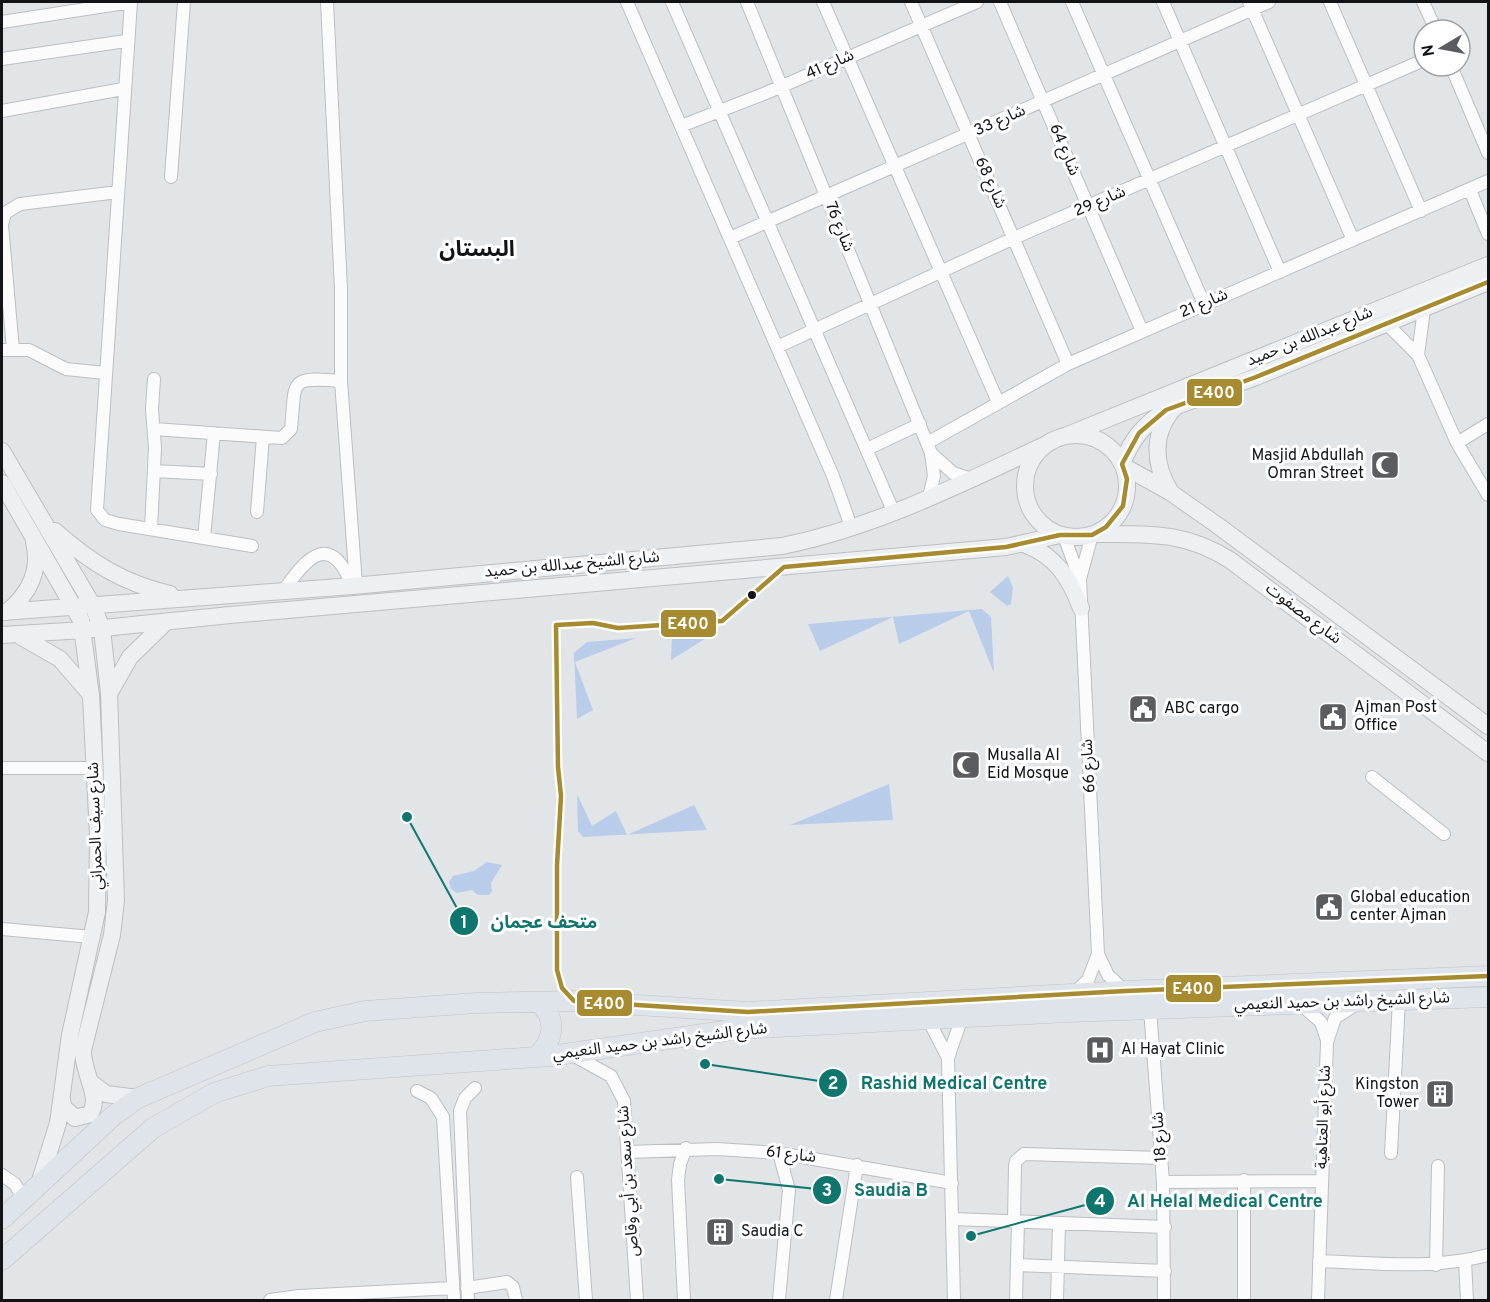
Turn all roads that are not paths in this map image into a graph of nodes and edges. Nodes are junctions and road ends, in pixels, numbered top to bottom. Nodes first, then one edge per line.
1 (130, 2) edge
2 (184, 2) edge
3 (327, 2) edge
4 (627, 2) edge
5 (672, 2) edge
6 (747, 2) edge
7 (823, 2) edge
8 (911, 2) edge
9 (977, 2) edge
10 (1000, 2) edge
11 (1072, 2) edge
12 (1163, 2) edge
13 (1269, 2) edge
14 (1330, 2) edge
15 (1424, 2) edge
16 (1251, 5) edge
17 (61, 7) edge
18 (1431, 18) edge
19 (2, 22) edge
20 (922, 26) junction
21 (126, 41) junction
22 (1180, 41) junction
23 (847, 58) junction
24 (2, 59) edge
25 (1412, 65) edge
26 (1103, 75) junction
27 (1456, 78) edge
28 (1367, 86) junction
29 (782, 87) junction
30 (123, 88) junction
31 (1043, 101) junction
32 (719, 110) junction
33 (2, 111) edge
34 (1299, 116) junction
35 (681, 126) junction
36 (969, 134) junction
37 (1227, 147) junction
38 (1488, 153) edge
39 (895, 167) junction
40 (171, 177) dead end
41 (1150, 181) junction
42 (1488, 181) edge
43 (1470, 190) junction
44 (118, 192) junction
45 (827, 197) junction
46 (1089, 207) junction
47 (1421, 211) junction
48 (768, 222) junction
49 (1488, 234) edge
50 (730, 238) junction
51 (1014, 238) junction
52 (1353, 240) junction
53 (1488, 265) edge
54 (941, 271) junction
55 (1280, 272) junction
56 (1488, 282) edge
57 (870, 303) junction
58 (1204, 304) junction
59 (1424, 309) junction
60 (1387, 324) junction
61 (814, 329) junction
62 (1142, 331) junction
63 (777, 347) junction
64 (7, 350) edge
65 (1418, 356) junction
66 (1068, 364) junction
67 (105, 373) junction
68 (154, 379) dead end
69 (341, 381) junction
70 (998, 402) junction
71 (1178, 404) junction
72 (920, 424) junction
73 (1488, 424) edge
74 (154, 429) junction
75 (214, 433) junction
76 (1065, 436) junction
77 (263, 437) junction
78 (1049, 443) junction
79 (1457, 443) junction
80 (929, 448) junction
81 (867, 449) junction
82 (2, 451) edge
83 (1123, 465) junction
84 (155, 471) junction
85 (211, 474) junction
86 (971, 479) junction
87 (2, 483) edge
88 (1170, 492) junction
89 (1488, 495) edge
90 (929, 498) junction
91 (257, 512) dead end
92 (894, 513) junction
93 (38, 527) junction
94 (852, 529) junction
95 (151, 530) junction
96 (1093, 534) junction
97 (1062, 535) junction
98 (204, 538) junction
99 (1024, 544) junction
100 (252, 546) dead end
101 (653, 558) junction
102 (655, 578) junction
103 (1080, 579) junction
104 (378, 583) junction
105 (354, 585) junction
106 (284, 590) junction
107 (224, 595) junction
108 (186, 597) junction
109 (379, 602) junction
110 (1081, 608) junction
111 (3, 617) edge
112 (79, 618) junction
113 (98, 618) junction
114 (166, 621) junction
115 (2, 635) edge
116 (19, 635) junction
117 (109, 693) junction
118 (92, 696) junction
119 (1488, 726) edge
120 (1488, 753) edge
121 (2, 768) edge
122 (95, 768) junction
123 (1372, 777) dead end
124 (1444, 834) dead end
125 (2, 929) edge
126 (92, 937) junction
127 (1098, 954) junction
128 (1488, 976) edge
129 (1125, 991) junction
130 (1074, 993) junction
131 (1488, 997) edge
132 (1399, 999) junction
133 (1364, 1000) junction
134 (538, 1002) junction
135 (1299, 1003) junction
136 (1150, 1009) junction
137 (962, 1017) junction
138 (928, 1019) junction
139 (1327, 1042) junction
140 (570, 1054) junction
141 (536, 1057) junction
142 (948, 1058) junction
143 (89, 1082) junction
144 (475, 1088) dead end
145 (417, 1091) dead end
146 (138, 1098) junction
147 (62, 1099) junction
148 (461, 1145) junction
149 (446, 1146) junction
150 (686, 1148) junction
151 (628, 1152) junction
152 (779, 1153) junction
153 (1391, 1153) dead end
154 (1161, 1158) junction
155 (857, 1165) junction
156 (1438, 1166) dead end
157 (2, 1175) edge
158 (577, 1177) dead end
159 (1244, 1180) junction
160 (1321, 1181) junction
161 (1163, 1182) junction
162 (952, 1183) junction
163 (39, 1184) junction
164 (23, 1199) junction
165 (2, 1218) edge
166 (953, 1219) junction
167 (1016, 1221) junction
168 (1059, 1223) junction
169 (1165, 1227) junction
170 (1488, 1255) edge
171 (2, 1260) edge
172 (1319, 1261) junction
173 (1465, 1261) junction
174 (1017, 1265) junction
175 (1436, 1265) junction
176 (1058, 1266) junction
177 (1165, 1271) junction
178 (467, 1287) junction
179 (453, 1294) edge
180 (366, 1296) edge
181 (382, 1296) edge
182 (350, 1297) edge
183 (310, 1298) edge
184 (270, 1300) edge
185 (468, 1300) edge
186 (516, 1300) edge
187 (586, 1300) edge
188 (637, 1300) edge
189 (684, 1300) edge
190 (779, 1300) edge
191 (836, 1300) edge
192 (954, 1300) edge
193 (1016, 1300) edge
194 (1057, 1300) edge
195 (1164, 1300) edge
196 (1244, 1300) edge
197 (1318, 1300) edge
198 (1467, 1300) edge

1 - 17 street
1 - 21 street
2 - 40 street
3 - 69 street
4 - 35 street
5 - 32 street
6 - 29 street, شارع 76
7 - 23 street
8 - 20 street, شارع 68
9 - 20 street, شارع 41
10 - 31 street, شارع 64
11 - 26 street
12 - 22 street
13 - 16 street, شارع 33
14 - 28 street
15 - 18 street
16 - 22 street, شارع 33
16 - 34 street
17 - 19 street
20 - 23 street, شارع 41
20 - 36 street, شارع 68
21 - 24 street
21 - 30 street
22 - 26 street, شارع 33
22 - 37 street
23 - 29 street, شارع 41
23 - 39 street
25 - 28 street, شارع 29
26 - 31 street, شارع 33
26 - 41 street
27 - 38 street
28 - 34 street, شارع 29
28 - 47 street
29 - 32 street, شارع 41
29 - 45 street, شارع 76
30 - 33 street
30 - 44 street
31 - 36 street, شارع 33
31 - 46 street, شارع 64
32 - 35 street, شارع 41
32 - 48 street
34 - 37 street, شارع 29
34 - 52 street
35 - 50 street
36 - 39 street, شارع 33
36 - 51 street, شارع 68
37 - 41 street, شارع 29
37 - 55 street
39 - 45 street, شارع 33
39 - 54 street
41 - 46 street, شارع 29
41 - 58 street
42 - 43 street, شارع 21
43 - 47 street, شارع 21
43 - 49 street
44 - 64 street
44 - 67 street
45 - 48 street, شارع 33
45 - 57 street, شارع 76
46 - 51 street, شارع 29
46 - 62 street, شارع 64
47 - 52 street, شارع 21
48 - 50 street, شارع 33
48 - 61 street
50 - 63 street
51 - 54 street, شارع 29
51 - 66 street, شارع 68
52 - 55 street, شارع 21
53 - 76 street, شارع عبدالله بن حميد
54 - 57 street, شارع 29
54 - 70 street
55 - 58 street, شارع 21
56 - 59 street, شارع عبدالله بن حميد
57 - 61 street, شارع 29
57 - 72 street, شارع 76
58 - 62 street, شارع 21
59 - 60 street, شارع عبدالله بن حميد
59 - 65 street
60 - 65 street
60 - 71 street, شارع عبدالله بن حميد
61 - 63 street, شارع 29
61 - 81 street
62 - 66 street, شارع 21
63 - 94 street
64 - 67 street
65 - 79 street
66 - 70 street, شارع 21
67 - 95 street
68 - 74 street
69 - 77 street
69 - 105 street
70 - 80 street, شارع 21
71 - 83 street, شارع عبدالله بن حميد
71 - 88 street
72 - 80 street, شارع 76
72 - 81 street
73 - 79 street
74 - 75 street
74 - 84 street
75 - 77 street
75 - 85 street
76 - 78 street
76 - 83 street
77 - 91 street
78 - 86 street, شارع الشيخ عبدالله بن حميد
78 - 97 street
79 - 89 street
80 - 86 street, شارع 76
80 - 90 street, شارع 76
81 - 92 street
82 - 93 street, شارع سيف الحمراني
83 - 88 street, شارع مصفوت
83 - 96 street
84 - 85 street
84 - 95 street
85 - 98 street
86 - 90 street, شارع الشيخ عبدالله بن حميد
87 - 93 street, شارع سيف الحمراني
88 - 119 street, شارع مصفوت
90 - 92 street, شارع الشيخ عبدالله بن حميد
92 - 94 street, شارع الشيخ عبدالله بن حميد
93 - 108 street
93 - 111 street
93 - 112 street, شارع سيف الحمراني
93 - 113 street, شارع سيف الحمراني
94 - 101 street, شارع الشيخ عبدالله بن حميد
95 - 98 street
96 - 97 street
96 - 103 street, شارع 66
96 - 120 street, شارع مصفوت
97 - 99 street, شارع الشيخ عبدالله بن حميد
97 - 103 street, شارع 66
98 - 100 street
99 - 102 street, شارع الشيخ عبدالله بن حميد
99 - 110 street
101 - 102 street
101 - 104 street, شارع الشيخ عبدالله بن حميد
102 - 109 street, شارع الشيخ عبدالله بن حميد
103 - 110 street, شارع 66
104 - 105 street, شارع الشيخ عبدالله بن حميد
104 - 109 street
105 - 106 street, شارع الشيخ عبدالله بن حميد
105 - 106 street
106 - 107 street, شارع الشيخ عبدالله بن حميد
107 - 108 street, شارع الشيخ عبدالله بن حميد
107 - 113 street
108 - 113 street, شارع الشيخ عبدالله بن حميد
109 - 114 street, شارع الشيخ عبدالله بن حميد
110 - 127 street, شارع 66
111 - 112 street
112 - 113 street, شارع الشيخ عبدالله بن حميد
112 - 113 street, شارع الشيخ عبدالله بن حميد
112 - 116 street
112 - 118 street, شارع سيف الحمراني
113 - 114 street, شارع الشيخ عبدالله بن حميد
113 - 117 street, شارع سيف الحمراني
114 - 117 street
115 - 116 street
116 - 118 street
117 - 143 street, شارع سيف الحمراني
118 - 122 street, شارع سيف الحمراني
121 - 122 street
122 - 126 street, شارع سيف الحمراني
123 - 124 street
125 - 126 street
126 - 147 street, شارع سيف الحمراني
127 - 129 street, شارع 66
127 - 130 street, شارع 66
128 - 129 main road, شارع الشيخ راشد بن حميد النعيمي
129 - 130 main road, شارع الشيخ راشد بن حميد النعيمي
130 - 134 main road, شارع الشيخ راشد بن حميد النعيمي
131 - 132 main road, شارع الشيخ راشد بن حميد النعيمي
132 - 133 main road, شارع الشيخ راشد بن حميد النعيمي
132 - 153 street
133 - 135 main road, شارع الشيخ راشد بن حميد النعيمي
133 - 139 street, شارع أبو العتاهية
134 - 141 main road
134 - 146 main road, شارع الشيخ راشد بن حميد النعيمي
135 - 136 main road, شارع الشيخ راشد بن حميد النعيمي
135 - 139 street, شارع أبو العتاهية
136 - 137 main road, شارع الشيخ راشد بن حميد النعيمي
136 - 154 street, شارع 18
137 - 138 main road, شارع الشيخ راشد بن حميد النعيمي
137 - 142 street
138 - 140 main road, شارع الشيخ راشد بن حميد النعيمي
138 - 142 street
139 - 160 street, شارع أبو العتاهية
140 - 141 main road, شارع الشيخ راشد بن حميد النعيمي
140 - 151 street, شارع سعد بن أبي وقاص
141 - 171 main road, شارع الشيخ راشد بن حميد النعيمي
142 - 162 street
143 - 146 street
143 - 147 street, شارع سيف الحمراني
144 - 148 street
145 - 149 street
146 - 163 main road, شارع الشيخ راشد بن حميد النعيمي
147 - 163 street, شارع سيف الحمراني
148 - 149 street
148 - 178 street
149 - 179 street
150 - 151 street, شارع 61
150 - 152 street, شارع 61
150 - 189 street
151 - 188 street, شارع سعد بن أبي وقاص
152 - 155 street, شارع 61
152 - 190 street
154 - 161 street, شارع 18
154 - 167 street
155 - 162 street, شارع 61
155 - 191 street
156 - 175 street
157 - 164 street
158 - 187 street
159 - 160 street
159 - 161 street
159 - 196 street
160 - 172 street, شارع أبو العتاهية
161 - 169 street, شارع 18
162 - 166 street
163 - 164 main road, شارع الشيخ راشد بن حميد النعيمي
164 - 165 main road, شارع الشيخ راشد بن حميد النعيمي
166 - 167 street
166 - 192 street
167 - 168 street
167 - 174 street
168 - 169 street
168 - 176 street
169 - 177 street, شارع 18
170 - 173 street
172 - 175 street
172 - 197 street, شارع أبو العتاهية
173 - 175 street
173 - 198 street
174 - 176 street
174 - 193 street
176 - 177 street
176 - 194 street
177 - 195 street, شارع 18
178 - 185 street
178 - 186 street
179 - 181 street
180 - 181 street
180 - 182 street
182 - 183 street
183 - 184 street

